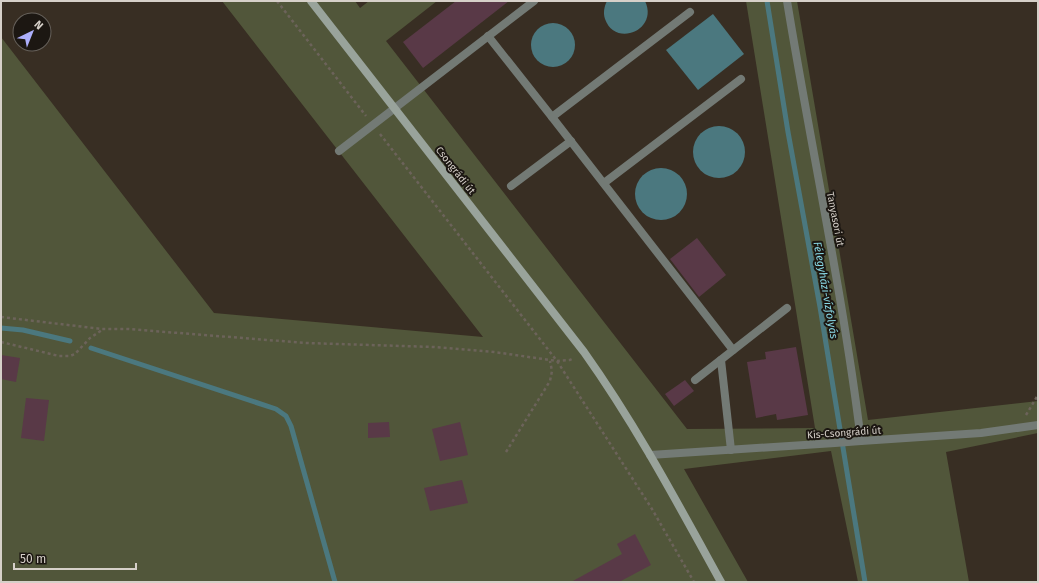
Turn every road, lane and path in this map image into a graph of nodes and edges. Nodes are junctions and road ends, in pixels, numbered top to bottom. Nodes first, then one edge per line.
1 (277, 1) edge
2 (311, 1) edge
3 (534, 1) edge
4 (787, 1) edge
5 (690, 12) dead end
6 (488, 36) junction
7 (741, 79) dead end
8 (394, 108) junction
9 (552, 117) junction
10 (373, 125) junction
11 (571, 141) junction
12 (339, 151) dead end
13 (604, 183) junction
14 (511, 186) dead end
15 (787, 308) dead end
16 (1, 317) edge
17 (102, 330) junction
18 (1, 342) edge
19 (733, 350) junction
20 (584, 352) junction
21 (721, 360) junction
22 (550, 361) junction
23 (557, 361) junction
24 (695, 380) dead end
25 (1038, 395) edge
26 (1038, 425) edge
27 (1018, 427) junction
28 (861, 440) junction
29 (731, 450) junction
30 (506, 452) dead end
31 (650, 454) junction
32 (694, 582) edge
33 (721, 582) edge

1 - 10 path
2 - 8 main road, Csongrádi út
3 - 6 street
4 - 28 street, Tanyasori út
5 - 9 street
6 - 8 street
6 - 9 street
7 - 13 street
8 - 10 street
8 - 20 main road, Csongrádi út
9 - 11 street
10 - 12 street
10 - 23 path
11 - 13 street
11 - 14 street
13 - 19 street
15 - 19 street
16 - 17 path
17 - 18 path
17 - 22 path
19 - 21 street
20 - 23 path
20 - 31 main road, Csongrádi út
21 - 24 street
21 - 29 street
22 - 23 path
22 - 30 path
23 - 32 path
25 - 27 path
26 - 27 street, Kis-Csongrádi út
27 - 28 street, Kis-Csongrádi út
28 - 29 street, Kis-Csongrádi út
29 - 31 street, Kis-Csongrádi út
31 - 33 main road, Csongrádi út

